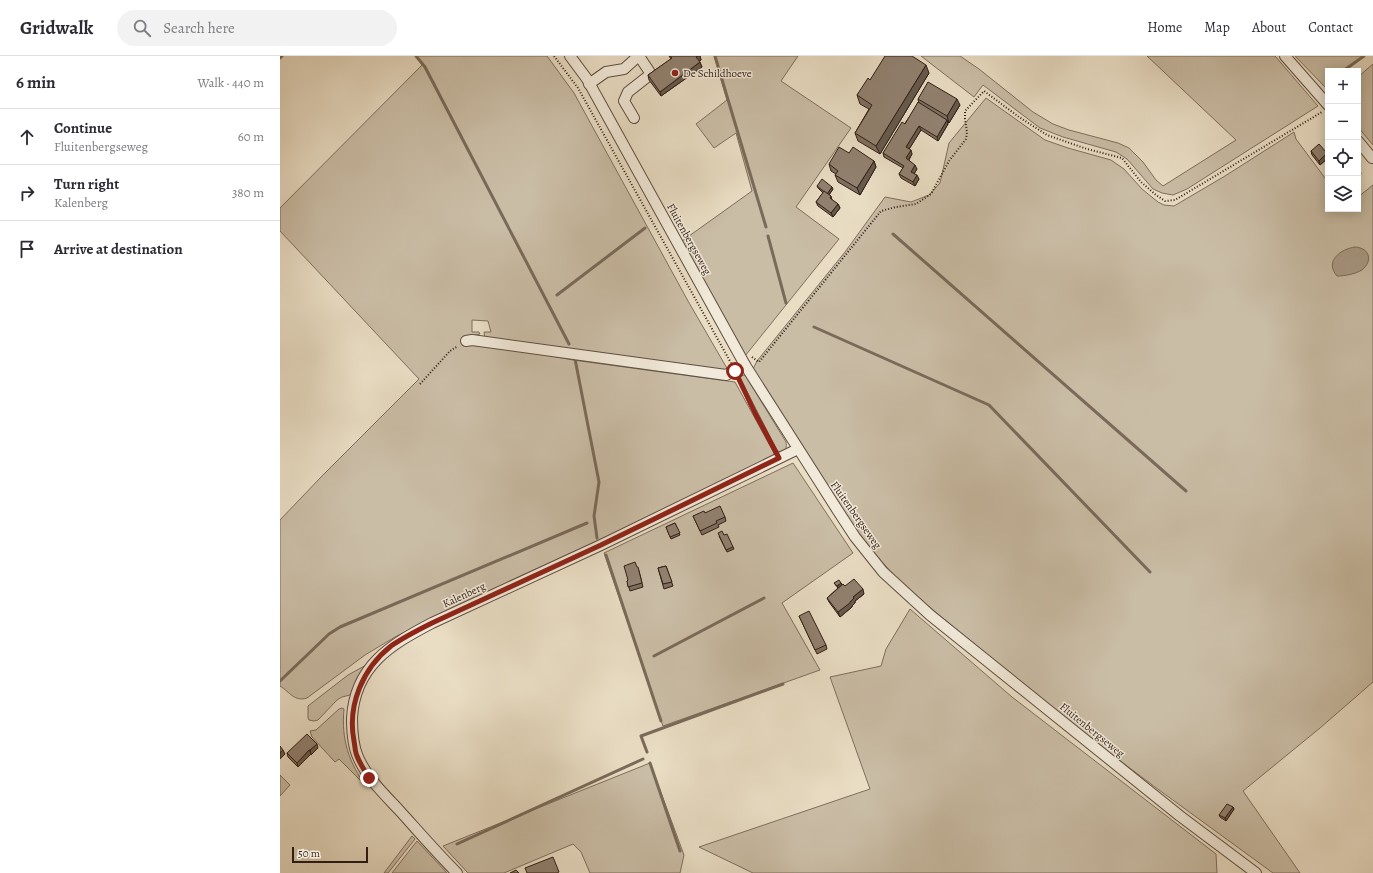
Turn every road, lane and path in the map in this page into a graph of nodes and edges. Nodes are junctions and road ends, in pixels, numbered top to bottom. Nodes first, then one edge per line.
1 (554, 56) edge
2 (570, 56) edge
3 (1285, 56) edge
4 (639, 57) edge
5 (590, 84) junction
6 (1326, 104) edge
7 (1325, 111) edge
8 (634, 118) dead end
9 (1361, 145) edge
10 (1372, 158) edge
11 (466, 342) joint
12 (752, 357) dead end
13 (745, 365) junction
14 (735, 371) junction
15 (420, 384) dead end
16 (798, 449) junction
17 (779, 458) junction
18 (457, 873) edge
19 (1256, 873) edge

1 - 14 path
2 - 5 street, Fluitenbergseweg
3 - 6 street
4 - 5 street
4 - 8 street
5 - 13 street, Fluitenbergseweg
7 - 12 path
9 - 10 street
11 - 14 street
11 - 15 path
13 - 14 street
13 - 16 street, Fluitenbergseweg
14 - 17 path
16 - 17 street, Kalenberg
16 - 19 street, Fluitenbergseweg
17 - 18 street, Kalenberg

